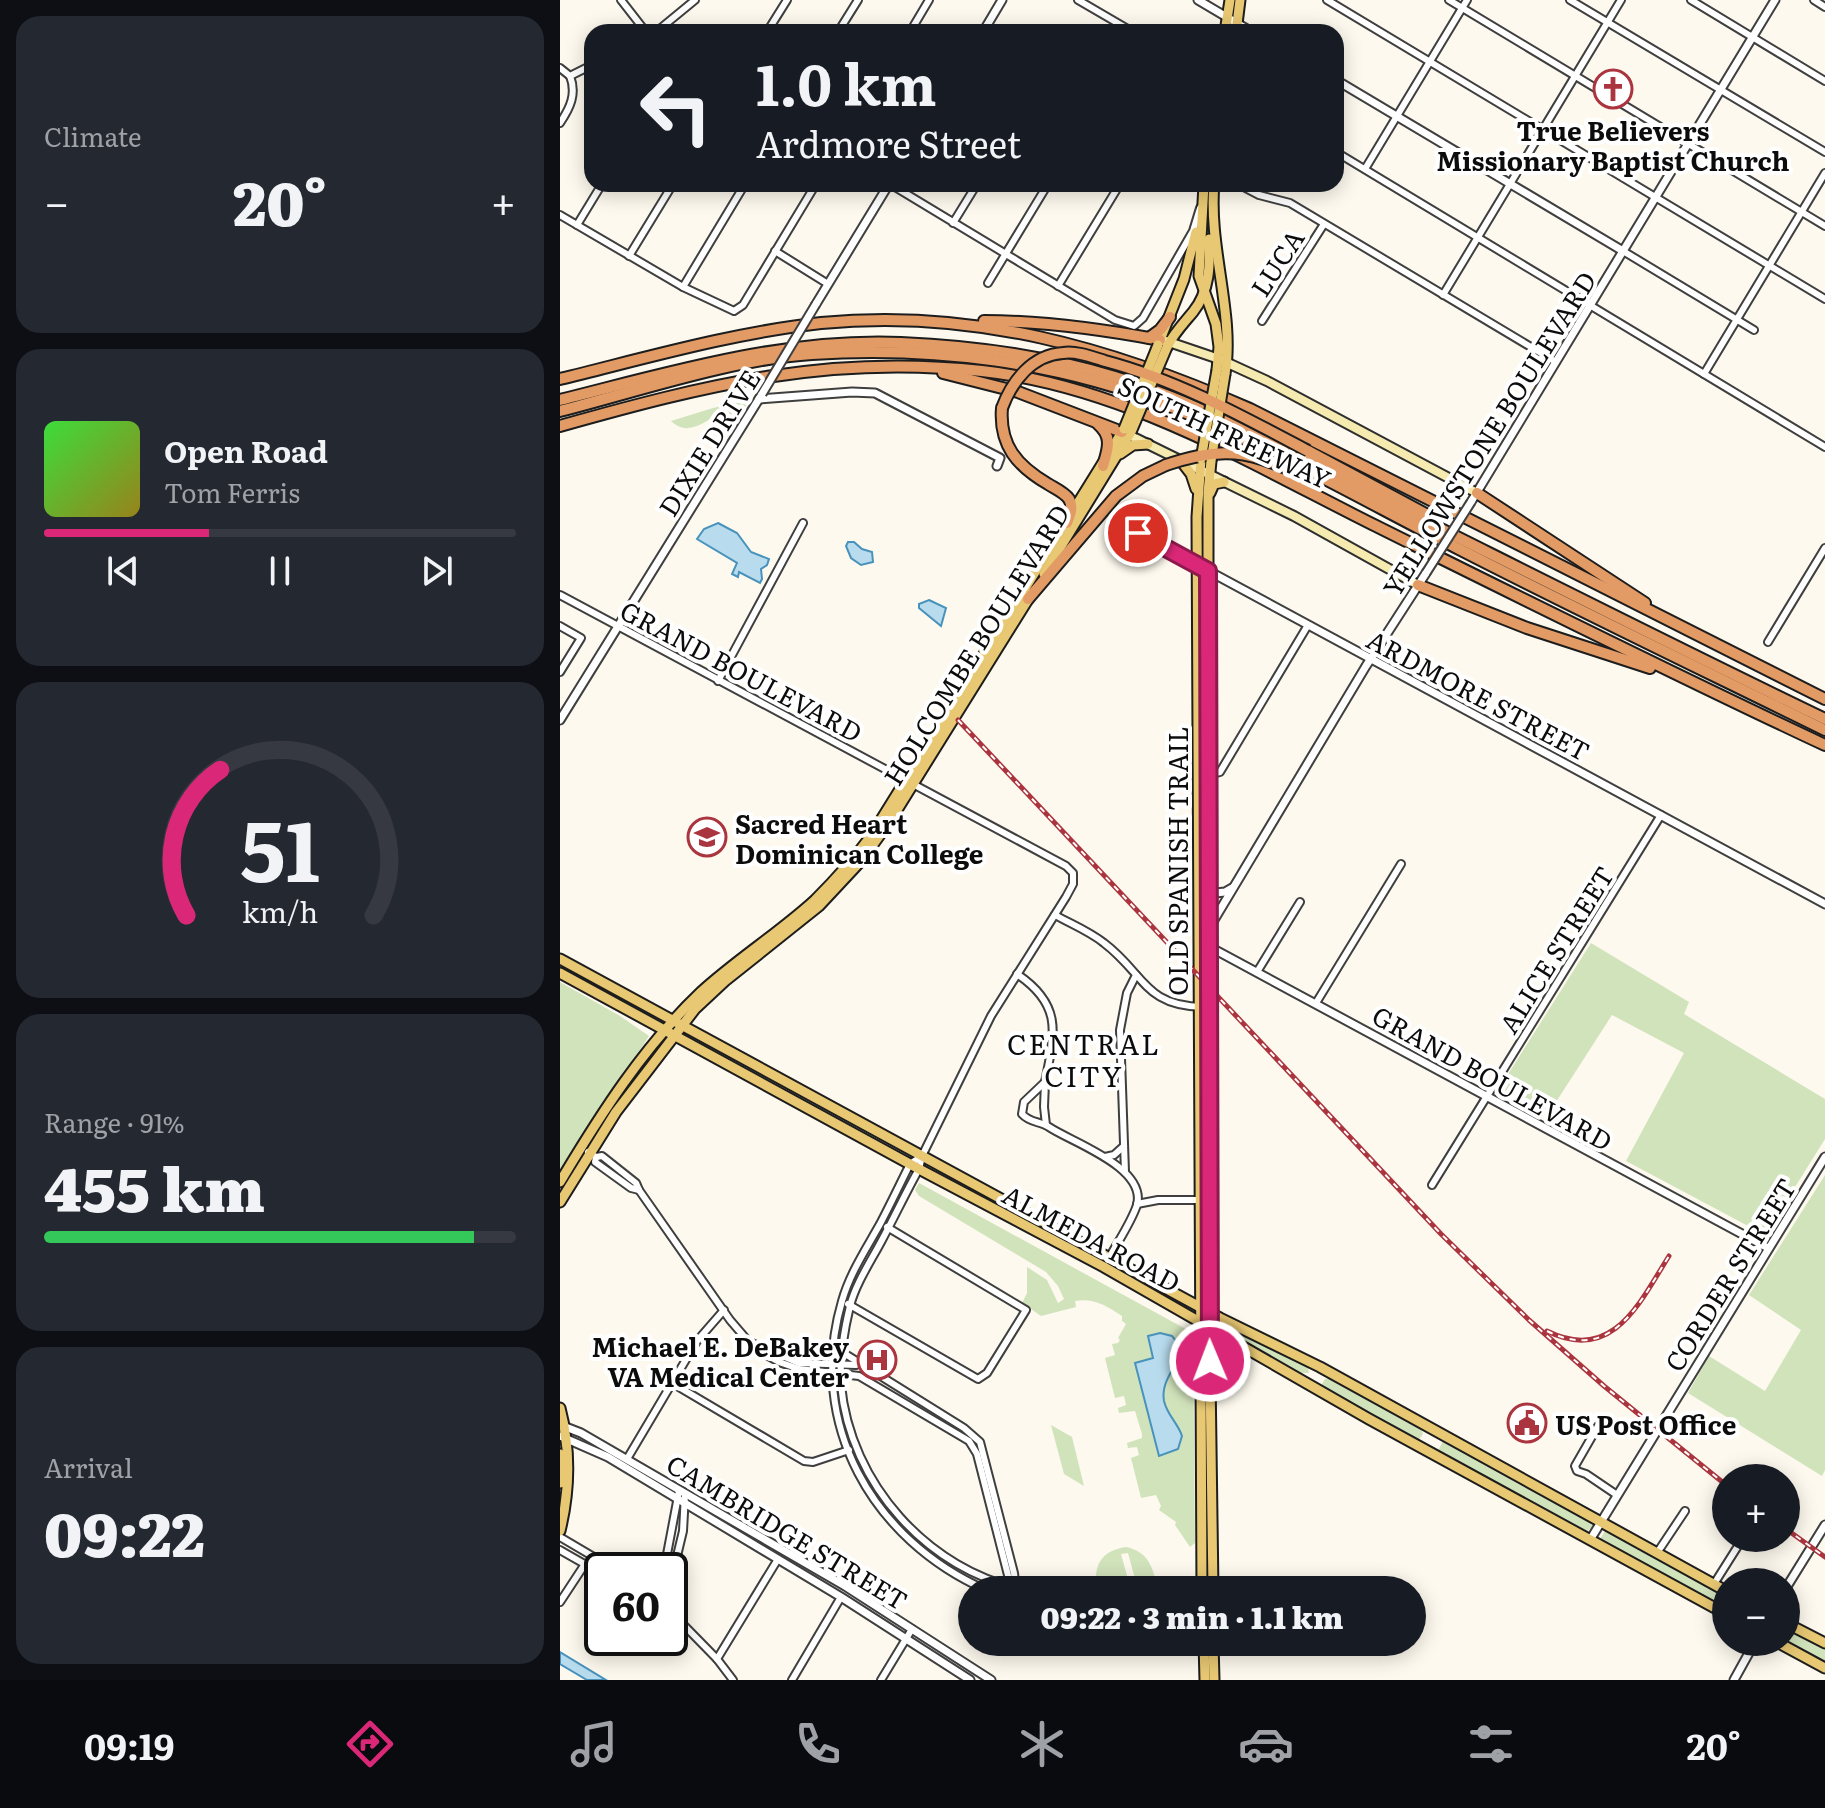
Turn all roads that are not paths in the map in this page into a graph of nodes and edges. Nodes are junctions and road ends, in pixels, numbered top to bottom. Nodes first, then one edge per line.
1 (621, 0) edge
2 (695, 0) edge
3 (787, 0) edge
4 (858, 0) edge
5 (929, 0) edge
6 (1002, 0) edge
7 (1078, 0) edge
8 (1198, 0) edge
9 (1230, 0) edge
10 (1240, 0) edge
11 (1327, 0) edge
12 (1449, 0) edge
13 (1467, 0) edge
14 (1570, 0) edge
15 (1621, 0) edge
16 (1691, 0) edge
17 (1775, 0) edge
18 (1814, 0) edge
19 (1825, 7) edge
20 (1463, 8) junction
21 (1227, 17) junction
22 (640, 24) edge
23 (666, 24) edge
24 (772, 24) edge
25 (843, 24) edge
26 (915, 24) edge
27 (988, 24) edge
28 (1119, 24) edge
29 (1226, 24) edge
30 (1233, 24) edge
31 (1237, 24) edge
32 (1607, 24) junction
33 (1752, 37) junction
34 (1431, 61) junction
35 (560, 68) edge
36 (584, 69) edge
37 (570, 76) junction
38 (1576, 76) junction
39 (1825, 81) edge
40 (1344, 85) edge
41 (1720, 90) junction
42 (1398, 115) junction
43 (560, 123) edge
44 (1543, 130) junction
45 (1688, 144) junction
46 (1825, 152) edge
47 (1344, 157) edge
48 (1365, 169) junction
49 (1825, 173) edge
50 (1510, 184) junction
51 (597, 192) edge
52 (668, 192) edge
53 (740, 192) edge
54 (811, 192) edge
55 (885, 192) edge
56 (903, 192) edge
57 (972, 192) edge
58 (1043, 192) edge
59 (1115, 192) edge
60 (1203, 192) edge
61 (1214, 192) edge
62 (1253, 192) edge
63 (1656, 197) junction
64 (1213, 204) junction
65 (1201, 205) junction
66 (1802, 212) junction
67 (560, 215) edge
68 (953, 223) junction
69 (1324, 224) junction
70 (577, 225) junction
71 (1825, 226) edge
72 (1476, 238) junction
73 (775, 251) junction
74 (1623, 251) junction
75 (1006, 254) junction
76 (629, 256) junction
77 (1769, 266) junction
78 (1169, 273) junction
79 (1184, 279) junction
80 (988, 283) dead end
81 (828, 284) junction
82 (1058, 286) junction
83 (683, 287) junction
84 (1205, 292) junction
85 (1443, 295) junction
86 (1825, 299) edge
87 (1590, 306) junction
88 (1170, 317) joint
89 (1737, 319) junction
90 (938, 321) junction
91 (1262, 321) dead end
92 (1754, 330) dead end
93 (1161, 342) junction
94 (1556, 362) junction
95 (914, 366) junction
96 (1222, 366) junction
97 (1704, 374) junction
98 (560, 379) edge
99 (760, 396) junction
100 (560, 400) edge
101 (560, 411) edge
102 (1093, 420) junction
103 (560, 426) edge
104 (1127, 432) junction
105 (1148, 444) junction
106 (1825, 447) edge
107 (1115, 460) junction
108 (1181, 461) junction
109 (997, 466) dead end
110 (1103, 466) junction
111 (1205, 466) junction
112 (1224, 482) junction
113 (1474, 498) junction
114 (1202, 500) junction
115 (1114, 520) dead end
116 (803, 523) dead end
117 (1067, 523) junction
118 (1825, 548) edge
119 (1197, 565) junction
120 (1208, 571) junction
121 (1418, 585) junction
122 (560, 595) edge
123 (1028, 599) junction
124 (1585, 607) junction
125 (1308, 625) junction
126 (560, 626) edge
127 (617, 627) junction
128 (1701, 638) junction
129 (1768, 642) dead end
130 (1202, 647) junction
131 (1371, 658) junction
132 (560, 671) edge
133 (1681, 678) junction
134 (718, 681) junction
135 (1825, 699) edge
136 (561, 716) edge
137 (1825, 719) edge
138 (1203, 728) junction
139 (1825, 730) edge
140 (1825, 745) edge
141 (1208, 775) junction
142 (909, 783) junction
143 (1203, 788) junction
144 (1661, 815) junction
145 (1401, 864) dead end
146 (1234, 887) junction
147 (1204, 894) junction
148 (1300, 902) dead end
149 (1825, 904) edge
150 (1055, 915) junction
151 (1209, 933) junction
152 (1198, 942) junction
153 (1209, 946) junction
154 (560, 959) edge
155 (1257, 972) junction
156 (560, 973) edge
157 (1017, 974) junction
158 (1136, 975) junction
159 (1316, 1003) junction
160 (1204, 1007) junction
161 (673, 1028) junction
162 (1045, 1082) junction
163 (1486, 1095) junction
164 (1046, 1125) junction
165 (1124, 1146) junction
166 (589, 1152) junction
167 (922, 1156) junction
168 (1105, 1157) junction
169 (1825, 1157) edge
170 (915, 1167) junction
171 (1125, 1172) junction
172 (560, 1182) edge
173 (1432, 1185) dead end
174 (1137, 1193) junction
175 (1158, 1200) junction
176 (1205, 1200) junction
177 (560, 1202) edge
178 (1136, 1207) junction
179 (880, 1223) junction
180 (889, 1228) junction
181 (1204, 1231) junction
182 (1768, 1248) junction
183 (1110, 1257) junction
184 (1104, 1267) junction
185 (842, 1301) junction
186 (850, 1305) junction
187 (1199, 1306) junction
188 (724, 1310) junction
189 (1210, 1312) junction
190 (1199, 1320) junction
191 (1210, 1327) junction
192 (842, 1352) junction
193 (860, 1365) junction
194 (1320, 1367) junction
195 (837, 1369) junction
196 (672, 1383) junction
197 (1310, 1385) junction
198 (919, 1405) junction
199 (560, 1408) edge
200 (1609, 1423) dead end
201 (1206, 1424) junction
202 (563, 1431) edge
203 (1434, 1431) junction
204 (856, 1448) junction
205 (1425, 1450) junction
206 (847, 1451) junction
207 (560, 1454) edge
208 (627, 1459) junction
209 (560, 1483) edge
210 (1613, 1490) junction
211 (680, 1495) junction
212 (687, 1505) junction
213 (1207, 1507) junction
214 (1685, 1511) dead end
215 (1600, 1522) junction
216 (1825, 1525) edge
217 (560, 1531) edge
218 (560, 1537) edge
219 (1590, 1540) junction
220 (560, 1550) edge
221 (585, 1552) edge
222 (668, 1552) edge
223 (677, 1552) edge
224 (1657, 1553) junction
225 (574, 1558) junction
226 (778, 1559) junction
227 (584, 1563) edge
228 (584, 1565) edge
229 (1005, 1565) junction
230 (1798, 1568) edge
231 (959, 1576) edge
232 (983, 1576) edge
233 (1006, 1576) edge
234 (1007, 1576) edge
235 (1014, 1576) edge
236 (1203, 1576) edge
237 (1212, 1576) edge
238 (573, 1579) junction
239 (1712, 1583) edge
240 (841, 1597) junction
241 (560, 1602) edge
242 (1712, 1606) edge
243 (688, 1629) edge
244 (912, 1629) junction
245 (1800, 1630) edge
246 (907, 1637) junction
247 (1825, 1643) edge
248 (1800, 1654) edge
249 (1204, 1656) edge
250 (1213, 1656) edge
251 (1747, 1656) edge
252 (717, 1659) junction
253 (1825, 1668) edge
254 (733, 1680) edge
255 (792, 1680) edge
256 (881, 1680) edge
257 (970, 1680) edge
258 (991, 1680) edge
259 (1205, 1680) edge
260 (1214, 1680) edge
261 (1734, 1680) edge

1 - 22 street
2 - 23 street
3 - 24 street
4 - 25 street
5 - 26 street
6 - 27 street
7 - 28 street
8 - 21 street
9 - 21 main road
10 - 31 main road
11 - 34 street
12 - 20 street
13 - 20 street
14 - 32 street
15 - 32 street
16 - 33 street
17 - 33 street, YELLOWSTONE BOULEVARD
18 - 19 street
20 - 34 street
20 - 38 street
21 - 29 main road
21 - 30 street
32 - 38 street
32 - 41 street
33 - 39 street
33 - 41 street, YELLOWSTONE BOULEVARD
34 - 42 street
34 - 44 street
35 - 37 street
36 - 37 street
37 - 43 street
38 - 44 street
38 - 45 street
40 - 42 street
41 - 45 street, YELLOWSTONE BOULEVARD
41 - 46 street
42 - 48 street
42 - 50 street
44 - 50 street
44 - 63 street
45 - 63 street, YELLOWSTONE BOULEVARD
45 - 66 street
47 - 48 street
48 - 72 street
49 - 66 street
50 - 72 street
50 - 74 street
51 - 70 street
52 - 76 street
53 - 83 street
54 - 73 street
55 - 81 street, DIXIE DRIVE
56 - 68 street
57 - 68 street
58 - 75 street
59 - 82 street
60 - 65 main road, OLD SPANISH TRAIL
61 - 64 main road, OLD SPANISH TRAIL
62 - 69 street
63 - 74 street, YELLOWSTONE BOULEVARD
63 - 77 street
64 - 84 main road, HOLCOMBE BOULEVARD
64 - 96 main road, OLD SPANISH TRAIL
65 - 78 street
65 - 79 main road
65 - 84 main road, OLD SPANISH TRAIL
66 - 71 street
66 - 77 street
67 - 70 street
68 - 75 street
69 - 85 street
69 - 91 street, LUCA
70 - 76 street
72 - 85 street
72 - 87 street
73 - 81 street
73 - 83 street
74 - 87 street, YELLOWSTONE BOULEVARD
74 - 89 street
75 - 80 street
75 - 82 street
76 - 83 street
77 - 86 street
77 - 89 street
78 - 79 street
78 - 82 street
79 - 88 main road
81 - 99 street, DIXIE DRIVE, bridge
84 - 93 main road, HOLCOMBE BOULEVARD
84 - 96 main road, OLD SPANISH TRAIL
85 - 94 street
87 - 94 street, YELLOWSTONE BOULEVARD
87 - 97 street
88 - 93 highway
89 - 92 street
89 - 97 street
90 - 93 highway
90 - 98 highway, SOUTH FREEWAY
90 - 128 highway, SOUTH FREEWAY
93 - 96 main road
93 - 104 main road, HOLCOMBE BOULEVARD, bridge
94 - 113 street, YELLOWSTONE BOULEVARD
95 - 102 highway
95 - 103 highway, SOUTH FREEWAY
95 - 133 highway, SOUTH FREEWAY
96 - 111 main road, OLD SPANISH TRAIL, bridge
96 - 113 main road
97 - 106 street
99 - 109 street
99 - 127 street, DIXIE DRIVE
100 - 124 highway
101 - 124 highway
102 - 104 highway
102 - 110 highway
104 - 105 main road
104 - 107 main road, HOLCOMBE BOULEVARD
104 - 110 main road, HOLCOMBE BOULEVARD
105 - 107 main road
105 - 108 main road
107 - 123 main road, HOLCOMBE BOULEVARD
108 - 111 main road
108 - 114 main road
110 - 117 main road, HOLCOMBE BOULEVARD
111 - 112 main road
111 - 114 main road, OLD SPANISH TRAIL
112 - 114 main road
112 - 121 main road
113 - 121 street, YELLOWSTONE BOULEVARD, bridge
113 - 128 highway
114 - 119 main road, OLD SPANISH TRAIL
114 - 120 main road, OLD SPANISH TRAIL
115 - 119 street, ARDMORE STREET
116 - 134 street
117 - 124 highway, bridge
117 - 142 main road, HOLCOMBE BOULEVARD
118 - 129 street
119 - 120 street, ARDMORE STREET
119 - 130 main road, OLD SPANISH TRAIL
120 - 125 street, ARDMORE STREET
120 - 130 main road, OLD SPANISH TRAIL
121 - 131 street, YELLOWSTONE BOULEVARD
121 - 133 highway
122 - 127 street, GRAND BOULEVARD
123 - 124 highway, bridge
123 - 142 main road, HOLCOMBE BOULEVARD
124 - 137 highway
124 - 139 highway
125 - 131 street, ARDMORE STREET
125 - 141 street
126 - 132 street
127 - 134 street, GRAND BOULEVARD
127 - 136 street, DIXIE DRIVE
128 - 135 highway, SOUTH FREEWAY
130 - 138 main road, OLD SPANISH TRAIL
131 - 144 street, ARDMORE STREET
131 - 146 street, YELLOWSTONE BOULEVARD
133 - 140 highway, SOUTH FREEWAY
134 - 142 street, GRAND BOULEVARD
138 - 141 main road, OLD SPANISH TRAIL
138 - 143 main road, OLD SPANISH TRAIL
141 - 143 main road, OLD SPANISH TRAIL
142 - 150 street, GRAND BOULEVARD
142 - 161 main road, HOLCOMBE BOULEVARD
143 - 147 main road, OLD SPANISH TRAIL
144 - 149 street, ARDMORE STREET
144 - 163 street, ALICE STREET
145 - 159 street
146 - 147 street
146 - 151 street, YELLOWSTONE BOULEVARD
147 - 151 main road, OLD SPANISH TRAIL
147 - 152 main road, OLD SPANISH TRAIL
148 - 155 street
150 - 157 street
150 - 158 street
151 - 153 main road, OLD SPANISH TRAIL
152 - 153 street, GRAND BOULEVARD
152 - 160 main road, OLD SPANISH TRAIL
153 - 155 street, GRAND BOULEVARD
153 - 160 main road, OLD SPANISH TRAIL
154 - 161 main road, ALMEDA ROAD
155 - 159 street, GRAND BOULEVARD
156 - 161 main road, ALMEDA ROAD
157 - 162 street
157 - 167 street
158 - 160 street
158 - 165 street
159 - 163 street, GRAND BOULEVARD
160 - 176 main road, OLD SPANISH TRAIL
161 - 166 main road, HOLCOMBE BOULEVARD
161 - 167 main road, ALMEDA ROAD
161 - 170 main road, ALMEDA ROAD
162 - 164 street
162 - 164 street
163 - 173 street, ALICE STREET
163 - 182 street, GRAND BOULEVARD
164 - 168 street
165 - 168 street
165 - 171 street
166 - 172 main road, HOLCOMBE BOULEVARD
166 - 177 main road, HOLCOMBE BOULEVARD
166 - 188 street
167 - 170 street
167 - 183 main road, ALMEDA ROAD
168 - 171 street
169 - 182 street, CORDER STREET
170 - 179 street
170 - 180 street
170 - 184 main road, ALMEDA ROAD
171 - 174 street
174 - 175 street
174 - 178 street
175 - 176 street
175 - 178 street
176 - 181 main road, OLD SPANISH TRAIL
178 - 183 street
179 - 180 street
179 - 185 street
180 - 186 street
180 - 186 street
181 - 187 main road, OLD SPANISH TRAIL
181 - 189 main road, OLD SPANISH TRAIL
182 - 210 street, CORDER STREET
183 - 184 street
183 - 187 main road, ALMEDA ROAD
184 - 190 main road, ALMEDA ROAD
185 - 186 street
185 - 195 street
186 - 192 street
187 - 189 main road, ALMEDA ROAD
187 - 190 main road, OLD SPANISH TRAIL
188 - 195 street
188 - 196 street
189 - 191 main road, OLD SPANISH TRAIL
189 - 194 main road, ALMEDA ROAD
190 - 191 main road, ALMEDA ROAD
190 - 201 main road, OLD SPANISH TRAIL
191 - 197 main road, ALMEDA ROAD
191 - 201 main road, OLD SPANISH TRAIL
192 - 193 street
192 - 195 street
193 - 195 street
193 - 198 street
194 - 197 main road
194 - 203 main road, ALMEDA ROAD
195 - 198 street
195 - 204 street
195 - 206 street
196 - 206 street
196 - 208 street
197 - 205 main road, ALMEDA ROAD
198 - 229 street
198 - 235 street
199 - 202 main road
200 - 210 street
201 - 213 main road, OLD SPANISH TRAIL
202 - 208 street, CAMBRIDGE STREET
202 - 211 street, CAMBRIDGE STREET
202 - 217 main road
203 - 205 main road
203 - 215 main road, ALMEDA ROAD
204 - 206 street
204 - 232 street
205 - 219 main road, ALMEDA ROAD
206 - 231 street
207 - 209 main road
208 - 211 street, CAMBRIDGE STREET
210 - 215 street, CORDER STREET
211 - 212 street, CAMBRIDGE STREET
211 - 222 street
211 - 244 street, CAMBRIDGE STREET
212 - 223 street
212 - 226 street, CAMBRIDGE STREET
213 - 236 main road, OLD SPANISH TRAIL
213 - 237 main road, OLD SPANISH TRAIL
214 - 224 street
215 - 219 street, CORDER STREET
215 - 224 main road, ALMEDA ROAD
216 - 230 street
218 - 221 street
219 - 242 main road, ALMEDA ROAD
220 - 225 street
224 - 239 main road, ALMEDA ROAD
225 - 227 street
225 - 238 street
226 - 240 street, CAMBRIDGE STREET
226 - 252 street
228 - 238 street
229 - 233 street
229 - 234 street
238 - 241 street
240 - 246 street, CAMBRIDGE STREET
240 - 255 street
243 - 252 street
244 - 246 street
244 - 258 street, CAMBRIDGE STREET
245 - 247 main road
246 - 256 street
246 - 257 street, CAMBRIDGE STREET
248 - 253 main road
249 - 259 main road
250 - 260 main road
251 - 261 street
252 - 254 street

